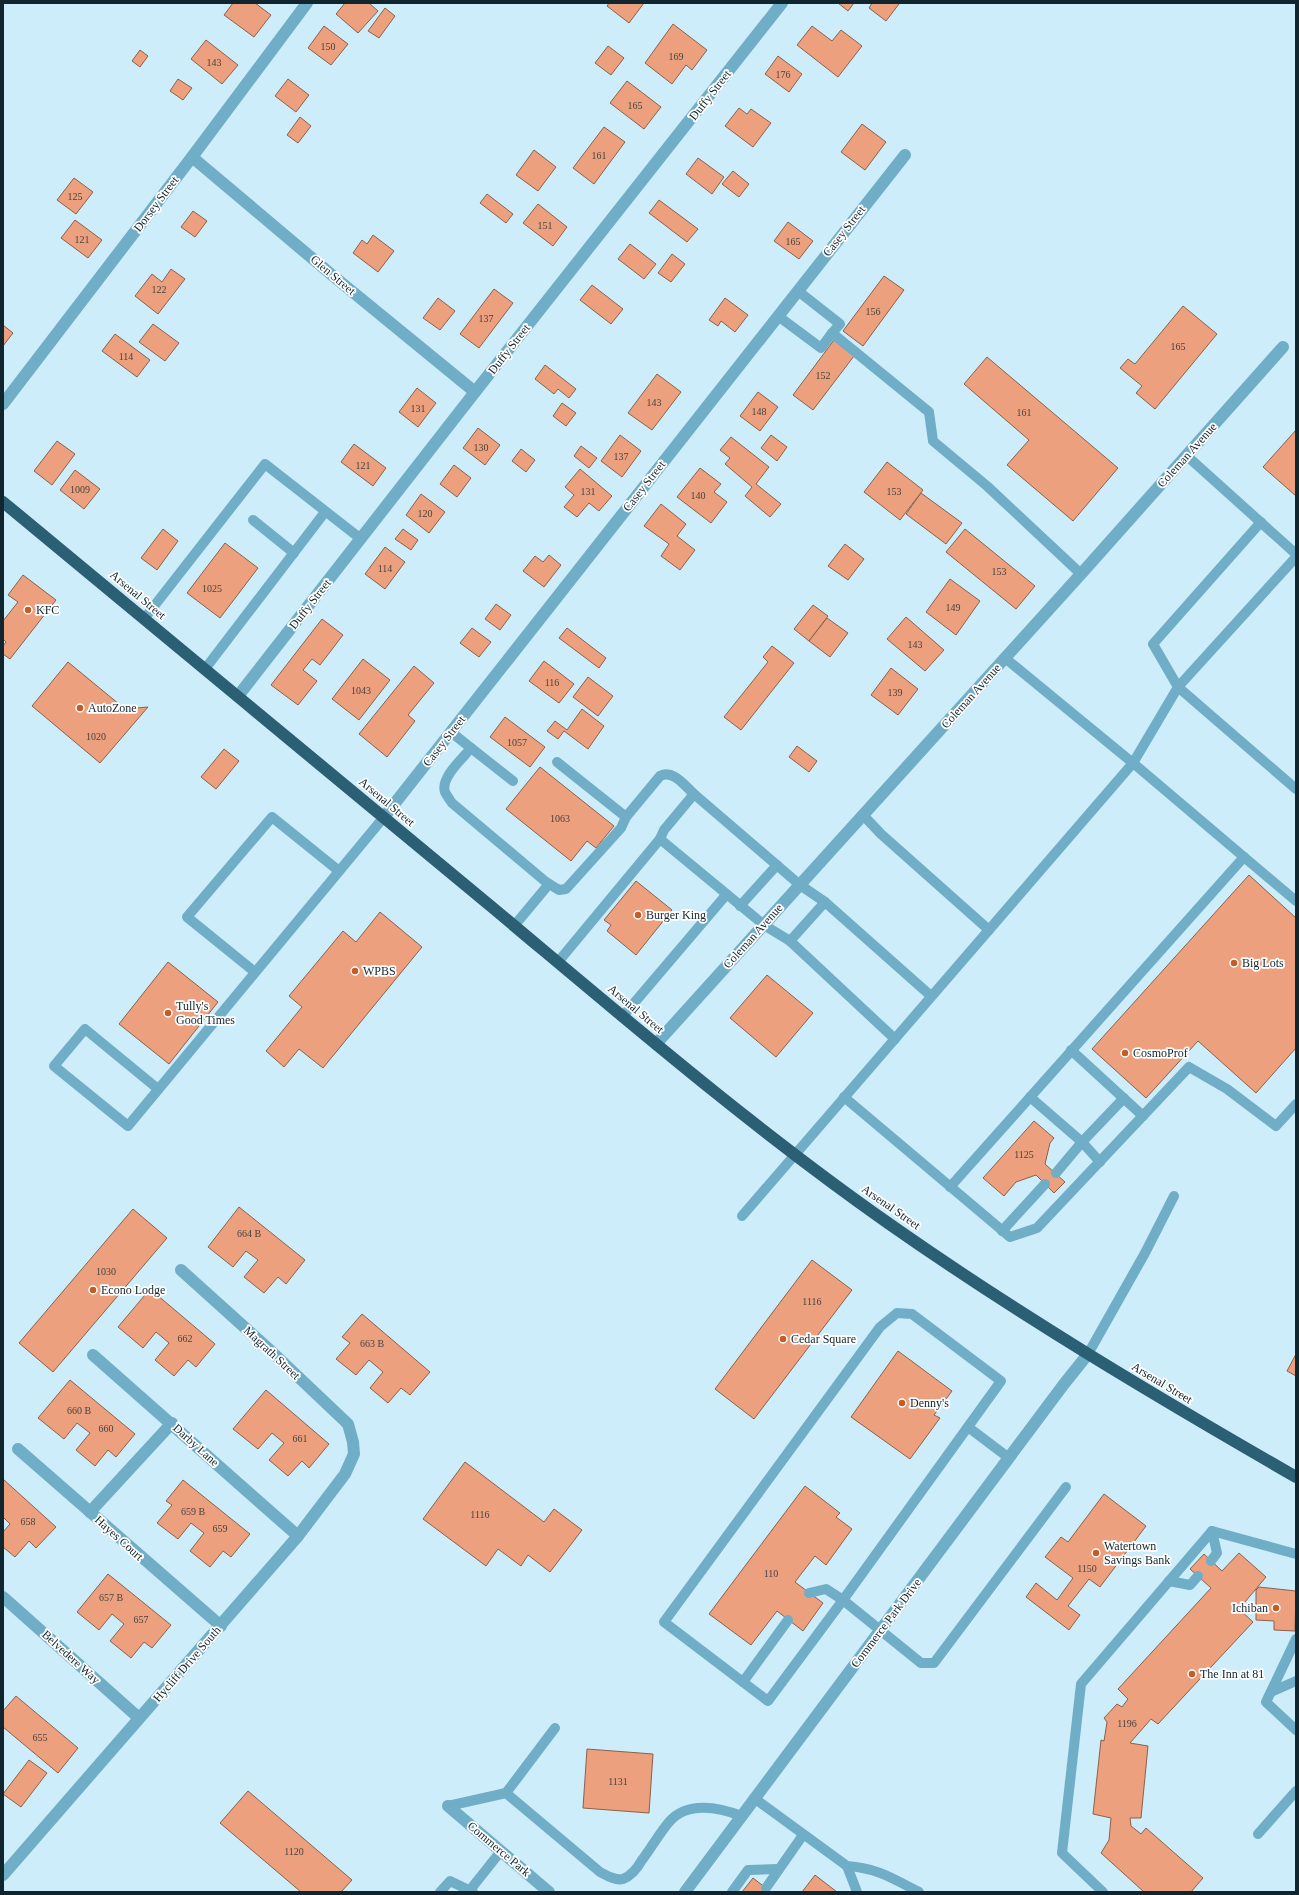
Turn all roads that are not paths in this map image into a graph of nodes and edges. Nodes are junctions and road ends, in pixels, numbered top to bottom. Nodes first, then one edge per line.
1 (307, 3) edge
2 (782, 3) edge
3 (905, 155) dead end
4 (192, 157) junction
5 (798, 291) junction
6 (778, 316) junction
7 (832, 333) junction
8 (1283, 346) dead end
9 (476, 392) junction
10 (3, 404) edge
11 (1187, 456) junction
12 (4, 504) edge
13 (325, 512) junction
14 (253, 520) dead end
15 (1261, 522) junction
16 (361, 539) junction
17 (294, 553) junction
18 (1296, 554) edge
19 (1296, 557) edge
20 (1081, 574) junction
21 (144, 619) junction
22 (1005, 658) junction
23 (205, 669) junction
24 (1178, 687) junction
25 (238, 696) junction
26 (451, 732) junction
27 (471, 748) junction
28 (557, 762) dead end
29 (1133, 763) junction
30 (513, 781) dead end
31 (1296, 789) edge
32 (694, 794) junction
33 (863, 815) junction
34 (384, 817) junction
35 (626, 817) junction
36 (660, 839) junction
37 (1244, 857) junction
38 (777, 865) junction
39 (339, 871) junction
40 (549, 884) junction
41 (800, 885) junction
42 (726, 895) junction
43 (1296, 901) edge
44 (825, 902) junction
45 (740, 906) junction
46 (764, 925) junction
47 (514, 926) junction
48 (989, 930) junction
49 (790, 941) junction
50 (558, 962) junction
51 (255, 972) junction
52 (931, 996) junction
53 (623, 1016) junction
54 (895, 1039) junction
55 (656, 1044) junction
56 (1071, 1050) junction
57 (158, 1089) junction
58 (1030, 1097) junction
59 (844, 1098) junction
60 (1124, 1098) junction
61 (1296, 1104) edge
62 (1143, 1116) junction
63 (1082, 1142) junction
64 (795, 1154) junction
65 (1100, 1162) junction
66 (1056, 1173) dead end
67 (1045, 1184) dead end
68 (950, 1187) junction
69 (1174, 1196) dead end
70 (742, 1216) dead end
71 (1006, 1234) junction
72 (181, 1270) dead end
73 (1088, 1354) junction
74 (94, 1355) dead end
75 (172, 1423) junction
76 (968, 1427) junction
77 (353, 1442) joint
78 (18, 1449) dead end
79 (1009, 1458) junction
80 (1296, 1476) edge
81 (1066, 1487) dead end
82 (90, 1512) junction
83 (1212, 1531) junction
84 (298, 1536) junction
85 (1296, 1554) edge
86 (1211, 1561) dead end
87 (1198, 1576) dead end
88 (1170, 1581) junction
89 (809, 1593) dead end
90 (3, 1597) edge
91 (843, 1600) junction
92 (788, 1620) dead end
93 (221, 1626) junction
94 (881, 1629) junction
95 (1296, 1639) edge
96 (1296, 1681) edge
97 (743, 1682) junction
98 (1271, 1692) junction
99 (139, 1718) junction
100 (555, 1728) dead end
101 (1296, 1730) edge
102 (1296, 1791) edge
103 (506, 1793) junction
104 (754, 1798) junction
105 (448, 1806) joint
106 (741, 1816) junction
107 (1258, 1834) dead end
108 (803, 1835) junction
109 (501, 1851) junction
110 (846, 1866) junction
111 (779, 1869) junction
112 (3, 1875) edge
113 (766, 1888) dead end
114 (471, 1891) edge
115 (440, 1892) edge
116 (549, 1892) edge
117 (685, 1892) edge
118 (732, 1892) edge
119 (856, 1892) edge
120 (919, 1892) edge
121 (1103, 1892) edge

1 - 4 street, Dorsey Street
2 - 9 street, Duffy Street
3 - 5 street, Casey Street
4 - 9 street, Glen Street
4 - 10 street, Dorsey Street
5 - 6 street, Casey Street
5 - 7 lane
6 - 7 lane
6 - 26 street, Casey Street
7 - 20 lane
8 - 11 street, Coleman Avenue
9 - 16 street, Duffy Street
11 - 15 lane
11 - 20 street, Coleman Avenue
12 - 21 highway, Arsenal Street
13 - 16 lane
13 - 17 lane
13 - 21 lane
14 - 17 lane
15 - 18 lane
15 - 24 lane
16 - 25 street, Duffy Street
17 - 23 lane
19 - 24 lane
20 - 22 street, Coleman Avenue
21 - 23 highway, Arsenal Street
22 - 29 lane
22 - 33 street, Coleman Avenue
23 - 25 highway, Arsenal Street
24 - 29 lane
24 - 31 lane
25 - 34 highway, Arsenal Street
26 - 27 lane
26 - 34 street, Casey Street
27 - 30 lane
27 - 40 lane
28 - 35 lane
29 - 37 lane
29 - 48 lane
32 - 35 lane
32 - 36 lane
32 - 38 lane
33 - 41 street, Coleman Avenue
33 - 48 lane
34 - 39 lane
34 - 47 highway, Arsenal Street
35 - 40 lane
36 - 42 lane
36 - 50 lane
37 - 43 lane
37 - 56 lane
38 - 41 lane
38 - 45 lane
39 - 51 lane
39 - 51 lane
40 - 47 lane
41 - 44 lane
41 - 46 street, Coleman Avenue
42 - 45 lane
42 - 53 lane
44 - 49 lane
44 - 52 lane
45 - 46 lane
46 - 49 lane
46 - 55 street, Coleman Avenue
47 - 50 highway, Arsenal Street
48 - 52 lane
49 - 54 lane
50 - 53 highway, Arsenal Street
51 - 57 lane
52 - 54 lane
53 - 55 highway, Arsenal Street
54 - 59 lane
55 - 64 highway, Arsenal Street
56 - 58 lane
56 - 60 lane
57 - 57 lane
58 - 63 lane
58 - 68 lane
59 - 64 lane
59 - 68 lane
60 - 62 lane
60 - 63 lane
61 - 62 lane
62 - 65 lane
63 - 65 lane
63 - 66 lane
64 - 70 lane
64 - 73 highway, Arsenal Street
65 - 71 lane
67 - 71 lane
68 - 71 lane
69 - 73 lane
72 - 77 street, Magrath Street
73 - 79 street, Commerce Park Drive
73 - 80 highway, Arsenal Street
74 - 75 street, Darby Lane
75 - 82 street
75 - 84 street, Darby Lane
76 - 79 lane
76 - 91 lane
76 - 97 lane
77 - 84 street, Hycliff Drive South
78 - 82 street, Hayes Court
79 - 94 street, Commerce Park Drive
81 - 94 lane
82 - 93 street, Hayes Court
83 - 85 lane
83 - 86 lane
83 - 88 lane
84 - 93 street, Hycliff Drive South
87 - 88 lane
88 - 121 lane
89 - 91 lane
90 - 99 street, Belvedere Way
91 - 94 lane
91 - 97 lane
92 - 97 lane
93 - 99 street, Hycliff Drive South
94 - 104 street, Commerce Park Drive
95 - 98 lane
96 - 98 lane
98 - 101 lane
99 - 112 street, Hycliff Drive South
100 - 103 lane
102 - 107 lane
103 - 105 lane
103 - 106 lane
104 - 106 street, Commerce Park Drive
104 - 108 lane
105 - 109 street, Commerce Park
106 - 117 street, Commerce Park Drive
108 - 110 lane
108 - 111 lane
109 - 114 lane
109 - 116 street, Commerce Park
110 - 119 lane
110 - 120 lane
111 - 113 lane
111 - 118 lane
114 - 115 lane

